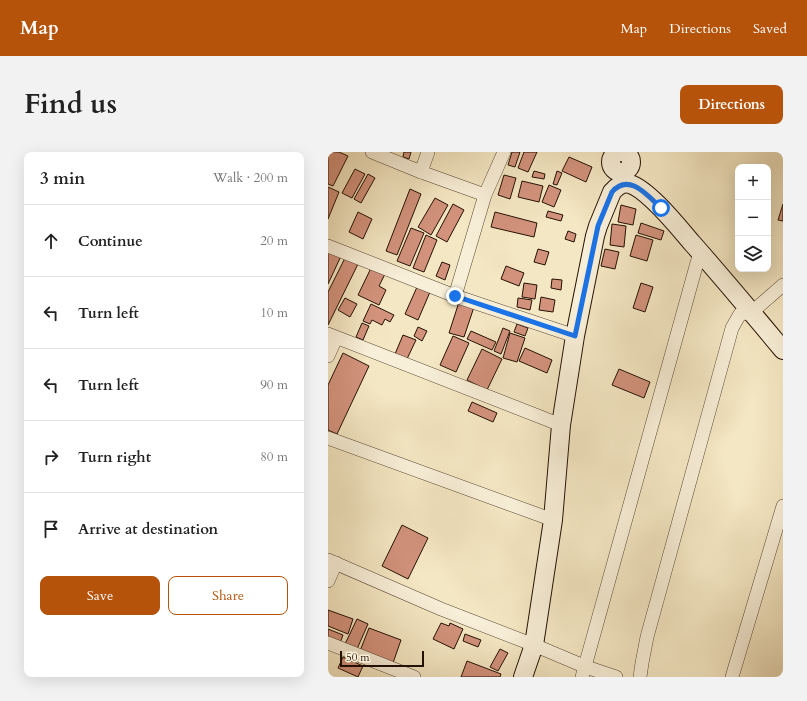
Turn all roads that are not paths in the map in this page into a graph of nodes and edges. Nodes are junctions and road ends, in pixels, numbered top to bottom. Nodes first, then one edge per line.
1 (372, 152) edge
2 (428, 152) edge
3 (504, 152) edge
4 (625, 152) edge
5 (421, 172) junction
6 (622, 172) junction
7 (485, 195) junction
8 (661, 208) junction
9 (598, 226) junction
10 (328, 246) edge
11 (700, 252) junction
12 (783, 285) edge
13 (455, 296) junction
14 (752, 312) junction
15 (332, 336) edge
16 (575, 336) junction
17 (783, 350) edge
18 (328, 356) edge
19 (561, 425) junction
20 (328, 438) edge
21 (783, 506) edge
22 (553, 520) junction
23 (332, 562) edge
24 (328, 581) edge
25 (328, 643) edge
26 (534, 645) junction
27 (584, 672) edge
28 (414, 677) edge
29 (523, 677) edge
30 (616, 677) edge
31 (640, 677) edge
32 (732, 677) edge

1 - 5 street
2 - 5 street
3 - 7 street
4 - 6 main road
5 - 7 street
6 - 8 main road
6 - 9 main road
7 - 13 street
8 - 9 main road
8 - 11 main road
9 - 16 main road
10 - 13 street
11 - 14 main road
11 - 27 street
12 - 14 street
13 - 16 street
14 - 17 main road
14 - 31 street
15 - 18 street
15 - 19 street
16 - 19 main road
19 - 22 main road
20 - 22 street
21 - 32 street
22 - 26 main road
23 - 24 street
23 - 26 street
25 - 28 street
26 - 27 street
26 - 29 main road
27 - 30 street

